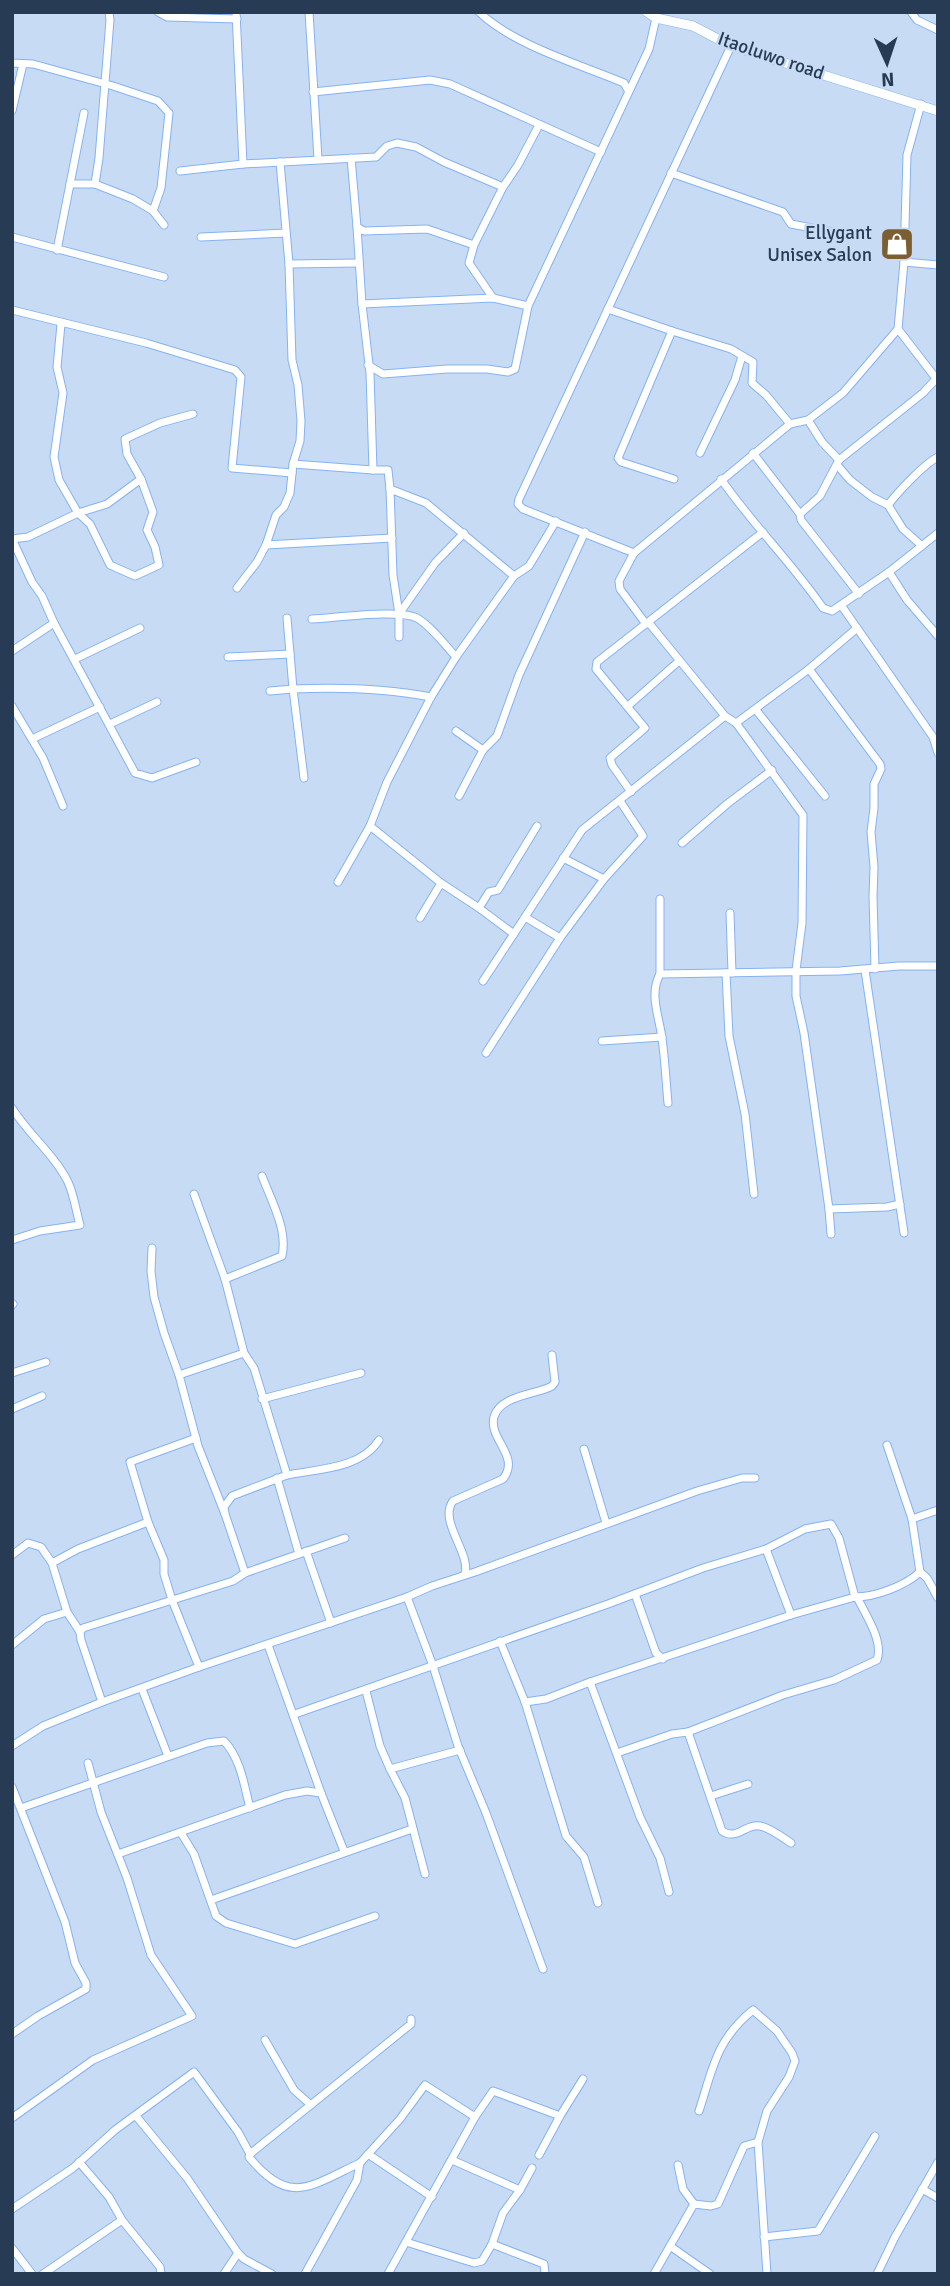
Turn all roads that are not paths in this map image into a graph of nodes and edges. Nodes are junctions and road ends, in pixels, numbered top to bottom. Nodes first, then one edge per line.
1 (109, 12) edge
2 (158, 12) edge
3 (309, 12) edge
4 (479, 12) edge
5 (647, 12) edge
6 (911, 12) edge
7 (237, 15) edge
8 (656, 19) junction
9 (938, 30) edge
10 (731, 46) junction
11 (12, 63) edge
12 (23, 64) junction
13 (105, 84) junction
14 (628, 90) junction
15 (313, 92) junction
16 (920, 104) junction
17 (937, 108) edge
18 (12, 111) edge
19 (84, 113) dead end
20 (538, 125) junction
21 (601, 152) junction
22 (351, 158) junction
23 (318, 159) junction
24 (280, 162) junction
25 (243, 164) junction
26 (180, 172) dead end
27 (671, 173) junction
28 (70, 184) junction
29 (95, 184) junction
30 (503, 187) junction
31 (153, 211) junction
32 (164, 225) dead end
33 (357, 227) junction
34 (833, 232) dead end
35 (286, 233) junction
36 (12, 237) edge
37 (201, 237) dead end
38 (474, 245) junction
39 (57, 250) junction
40 (904, 262) junction
41 (359, 263) junction
42 (289, 264) junction
43 (938, 265) edge
44 (164, 277) dead end
45 (493, 298) junction
46 (362, 304) junction
47 (528, 306) junction
48 (608, 309) junction
49 (12, 310) edge
50 (61, 324) junction
51 (898, 329) junction
52 (673, 331) junction
53 (742, 356) junction
54 (368, 365) junction
55 (937, 380) edge
56 (193, 414) dead end
57 (808, 420) junction
58 (790, 424) junction
59 (700, 453) dead end
60 (753, 453) junction
61 (938, 457) edge
62 (839, 463) junction
63 (293, 464) junction
64 (373, 470) junction
65 (292, 473) junction
66 (141, 479) junction
67 (674, 479) dead end
68 (721, 479) junction
69 (390, 489) junction
70 (888, 505) junction
71 (78, 513) junction
72 (800, 514) junction
73 (556, 521) junction
74 (585, 532) junction
75 (763, 532) junction
76 (464, 533) junction
77 (938, 533) edge
78 (392, 538) junction
79 (12, 539) edge
80 (266, 545) junction
81 (922, 546) junction
82 (634, 553) junction
83 (889, 572) junction
84 (514, 576) junction
85 (237, 588) dead end
86 (859, 594) junction
87 (841, 605) junction
88 (399, 614) junction
89 (287, 618) dead end
90 (312, 619) dead end
91 (54, 623) junction
92 (648, 623) junction
93 (140, 628) dead end
94 (856, 629) junction
95 (938, 636) edge
96 (399, 637) dead end
97 (12, 651) edge
98 (290, 654) junction
99 (228, 657) dead end
100 (456, 657) junction
101 (75, 659) junction
102 (679, 662) junction
103 (809, 669) junction
104 (293, 689) junction
105 (270, 691) dead end
106 (431, 697) junction
107 (157, 702) dead end
108 (12, 706) edge
109 (628, 706) junction
110 (100, 707) junction
111 (756, 710) junction
112 (725, 716) junction
113 (736, 723) junction
114 (110, 724) junction
115 (456, 732) dead end
116 (32, 739) junction
117 (483, 750) junction
118 (938, 753) edge
119 (196, 762) dead end
120 (772, 770) junction
121 (304, 778) dead end
122 (631, 792) junction
123 (459, 796) dead end
124 (825, 796) dead end
125 (620, 801) junction
126 (63, 806) dead end
127 (537, 826) dead end
128 (370, 827) junction
129 (682, 843) dead end
130 (563, 858) junction
131 (604, 879) junction
132 (338, 882) dead end
133 (441, 883) junction
134 (660, 899) dead end
135 (478, 908) junction
136 (730, 913) dead end
137 (525, 917) junction
138 (420, 918) dead end
139 (514, 934) junction
140 (560, 938) junction
141 (938, 966) edge
142 (875, 969) junction
143 (796, 970) junction
144 (865, 970) junction
145 (729, 973) junction
146 (660, 974) junction
147 (483, 981) dead end
148 (662, 1037) junction
149 (602, 1041) dead end
150 (486, 1053) dead end
151 (668, 1104) dead end
152 (12, 1108) edge
153 (262, 1177) dead end
154 (194, 1194) dead end
155 (754, 1194) dead end
156 (900, 1204) junction
157 (829, 1209) junction
158 (904, 1233) dead end
159 (831, 1234) dead end
160 (12, 1240) edge
161 (152, 1248) dead end
162 (225, 1279) junction
163 (244, 1353) junction
164 (552, 1355) dead end
165 (46, 1362) dead end
166 (12, 1373) edge
167 (360, 1373) dead end
168 (179, 1376) junction
169 (42, 1395) dead end
170 (262, 1399) junction
171 (12, 1409) edge
172 (196, 1438) junction
173 (379, 1440) dead end
174 (887, 1445) dead end
175 (584, 1450) dead end
176 (287, 1475) junction
177 (277, 1478) junction
178 (755, 1478) dead end
179 (938, 1510) edge
180 (225, 1514) junction
181 (912, 1519) junction
182 (148, 1522) junction
183 (606, 1523) junction
184 (345, 1538) dead end
185 (766, 1549) junction
186 (302, 1552) junction
187 (12, 1555) edge
188 (52, 1563) junction
189 (920, 1572) junction
190 (245, 1573) junction
191 (465, 1574) junction
192 (635, 1594) junction
193 (407, 1597) junction
194 (856, 1597) junction
195 (938, 1598) edge
196 (172, 1600) junction
197 (68, 1612) junction
198 (791, 1615) junction
199 (331, 1623) junction
200 (80, 1632) junction
201 (500, 1641) junction
202 (268, 1644) junction
203 (12, 1645) edge
204 (663, 1659) junction
205 (433, 1666) junction
206 (199, 1667) junction
207 (590, 1682) junction
208 (142, 1689) junction
209 (366, 1691) junction
210 (102, 1702) junction
211 (525, 1702) junction
212 (295, 1714) junction
213 (688, 1732) junction
214 (12, 1746) edge
215 (460, 1750) junction
216 (617, 1753) junction
217 (168, 1756) junction
218 (88, 1763) dead end
219 (390, 1769) junction
220 (95, 1783) junction
221 (748, 1784) dead end
222 (12, 1787) edge
223 (321, 1793) junction
224 (711, 1796) junction
225 (21, 1808) junction
226 (250, 1808) junction
227 (412, 1829) junction
228 (181, 1833) junction
229 (791, 1843) dead end
230 (344, 1852) junction
231 (118, 1854) junction
232 (425, 1874) dead end
233 (669, 1892) dead end
234 (211, 1900) junction
235 (598, 1903) dead end
236 (375, 1916) dead end
237 (543, 1969) dead end
238 (411, 2019) dead end
239 (12, 2034) edge
240 (265, 2040) dead end
241 (583, 2079) dead end
242 (311, 2105) junction
243 (699, 2111) dead end
244 (136, 2116) junction
245 (560, 2116) junction
246 (475, 2117) junction
247 (12, 2118) edge
248 (875, 2136) dead end
249 (758, 2142) junction
250 (250, 2154) junction
251 (368, 2154) junction
252 (539, 2155) dead end
253 (452, 2160) junction
254 (79, 2162) junction
255 (938, 2162) edge
256 (359, 2163) junction
257 (678, 2165) dead end
258 (532, 2168) dead end
259 (922, 2189) junction
260 (520, 2190) junction
261 (432, 2197) junction
262 (938, 2197) edge
263 (694, 2204) junction
264 (12, 2209) edge
265 (122, 2220) junction
266 (764, 2237) junction
267 (406, 2242) junction
268 (492, 2244) junction
269 (670, 2246) junction
270 (12, 2248) edge
271 (238, 2253) junction
272 (32, 2274) edge
273 (43, 2274) edge
274 (161, 2274) edge
275 (224, 2274) edge
276 (272, 2274) edge
277 (305, 2274) edge
278 (388, 2274) edge
279 (545, 2274) edge
280 (654, 2274) edge
281 (710, 2274) edge
282 (767, 2274) edge
283 (877, 2274) edge

1 - 13 street
2 - 7 street
3 - 15 street
4 - 14 street
5 - 8 street, Itaoluwo road
6 - 9 street
7 - 25 street
8 - 10 street, Itaoluwo road
8 - 14 street
10 - 16 street, Itaoluwo road
10 - 27 street
11 - 12 street
12 - 13 street
12 - 18 street
13 - 29 street
13 - 31 street
14 - 21 street
15 - 20 street
15 - 23 street
16 - 17 street, Itaoluwo road
16 - 40 street
19 - 28 street
20 - 21 street
20 - 30 street
21 - 47 street
22 - 23 street
22 - 30 street
22 - 33 street
23 - 24 street
24 - 25 street
24 - 35 street
25 - 26 street
27 - 34 street
27 - 48 street
28 - 29 street
28 - 39 street
29 - 31 street
30 - 38 street
31 - 32 street
33 - 38 street
33 - 41 street
35 - 37 street
35 - 42 street
36 - 39 street
38 - 45 street
39 - 44 street
40 - 43 street
40 - 51 street
41 - 42 street
41 - 46 street
42 - 63 street
45 - 46 street
45 - 47 street
46 - 54 street
47 - 54 street
48 - 52 street
48 - 73 street
49 - 50 street
50 - 65 street
50 - 71 street
51 - 55 street
51 - 57 street
52 - 53 street
52 - 67 street
53 - 58 street
53 - 59 street
54 - 64 street
55 - 62 street
56 - 66 street
57 - 58 street
57 - 62 street
58 - 60 street
60 - 68 street
60 - 72 street
61 - 70 street
62 - 70 street
62 - 72 street
63 - 64 street
63 - 65 street
64 - 69 street
65 - 80 street
66 - 71 street
66 - 71 street
68 - 75 street
68 - 82 street
69 - 76 street
69 - 78 street
70 - 81 street
71 - 79 street
72 - 86 street
73 - 74 street
73 - 84 street
74 - 82 street
74 - 117 street
75 - 87 street
75 - 92 street
76 - 84 street
76 - 88 street
77 - 81 street
78 - 80 street
78 - 88 street
79 - 91 street
80 - 85 street
81 - 83 street
82 - 92 street
83 - 86 street
83 - 95 street
84 - 100 street
86 - 87 street
87 - 94 street
88 - 90 street
88 - 96 street
88 - 100 street
89 - 98 street
91 - 97 street
91 - 101 street
92 - 102 street
92 - 109 street
93 - 101 street
94 - 103 street
94 - 118 street
98 - 99 street
98 - 104 street
100 - 106 street
101 - 110 street
102 - 109 street
102 - 112 street
103 - 111 street
103 - 142 street
104 - 105 street
104 - 106 street
104 - 121 street
106 - 128 street
107 - 114 street
108 - 116 street
109 - 122 street
110 - 114 street
110 - 116 street
111 - 113 street
111 - 124 street
112 - 113 street
112 - 122 street
113 - 120 street
114 - 119 street
115 - 117 street
116 - 126 street
117 - 123 street
120 - 129 street
120 - 143 street
122 - 125 street
125 - 130 street
125 - 131 street
127 - 135 street
128 - 132 street
128 - 133 street
130 - 131 street
130 - 137 street
131 - 140 street
133 - 135 street
133 - 138 street
134 - 146 street
135 - 139 street
136 - 145 street
137 - 139 street
137 - 140 street
139 - 147 street
140 - 150 street
141 - 142 street
142 - 144 street
143 - 144 street
143 - 145 street
143 - 157 street
144 - 156 street
145 - 146 street
145 - 155 street
146 - 148 street
148 - 149 street
148 - 151 street
152 - 160 street
153 - 162 street
154 - 162 street
156 - 157 street
156 - 158 street
157 - 159 street
161 - 168 street
162 - 163 street
163 - 168 street
163 - 170 street
164 - 191 street
165 - 166 street
167 - 170 street
168 - 172 street
169 - 171 street
170 - 176 street
172 - 180 street
172 - 182 street
173 - 176 street
174 - 181 street
175 - 183 street
176 - 177 street
177 - 180 street
177 - 186 street
178 - 183 street
179 - 181 street
180 - 190 street
181 - 189 street
182 - 188 street
182 - 196 street
183 - 191 street
184 - 186 street
185 - 192 street
185 - 194 street
185 - 198 street
186 - 190 street
186 - 199 street
187 - 188 street
188 - 197 street
189 - 194 street
189 - 195 street
190 - 196 street
191 - 193 street
192 - 201 street
192 - 204 street
193 - 199 street
193 - 205 street
194 - 198 street
194 - 213 street
196 - 200 street
196 - 206 street
197 - 200 street
197 - 203 street
198 - 204 street
199 - 202 street
200 - 210 street
201 - 205 street
201 - 211 street
202 - 206 street
202 - 212 street
204 - 207 street
205 - 209 street
205 - 215 street
206 - 208 street
207 - 211 street
207 - 216 street
208 - 210 street
208 - 217 street
209 - 212 street
209 - 219 street
210 - 214 street
211 - 235 street
212 - 223 street
213 - 216 street
213 - 224 street
215 - 219 street
215 - 237 street
216 - 233 street
217 - 220 street
217 - 226 street
218 - 220 street
219 - 227 street
220 - 225 street
220 - 231 street
221 - 224 street
222 - 225 street
223 - 226 street
223 - 230 street
224 - 229 street
225 - 239 street
226 - 228 street
227 - 230 street
227 - 232 street
228 - 231 street
228 - 234 street
230 - 234 street
231 - 247 street
234 - 236 street
238 - 242 street
240 - 242 street
241 - 245 street
242 - 250 street
243 - 249 street
244 - 250 street
244 - 254 street
244 - 271 street
245 - 246 street
245 - 252 street
246 - 251 street
246 - 253 street
248 - 266 street
249 - 263 street
249 - 266 street
250 - 256 street
251 - 256 street
251 - 261 street
253 - 260 street
253 - 261 street
254 - 264 street
254 - 265 street
255 - 259 street
256 - 277 street
257 - 263 street
258 - 260 street
259 - 262 street
259 - 283 street
260 - 268 street
261 - 267 street
263 - 269 street
265 - 273 street
265 - 274 street
266 - 282 street
267 - 268 street
267 - 278 street
268 - 279 street
269 - 280 street
269 - 281 street
270 - 272 street
271 - 275 street
271 - 276 street

